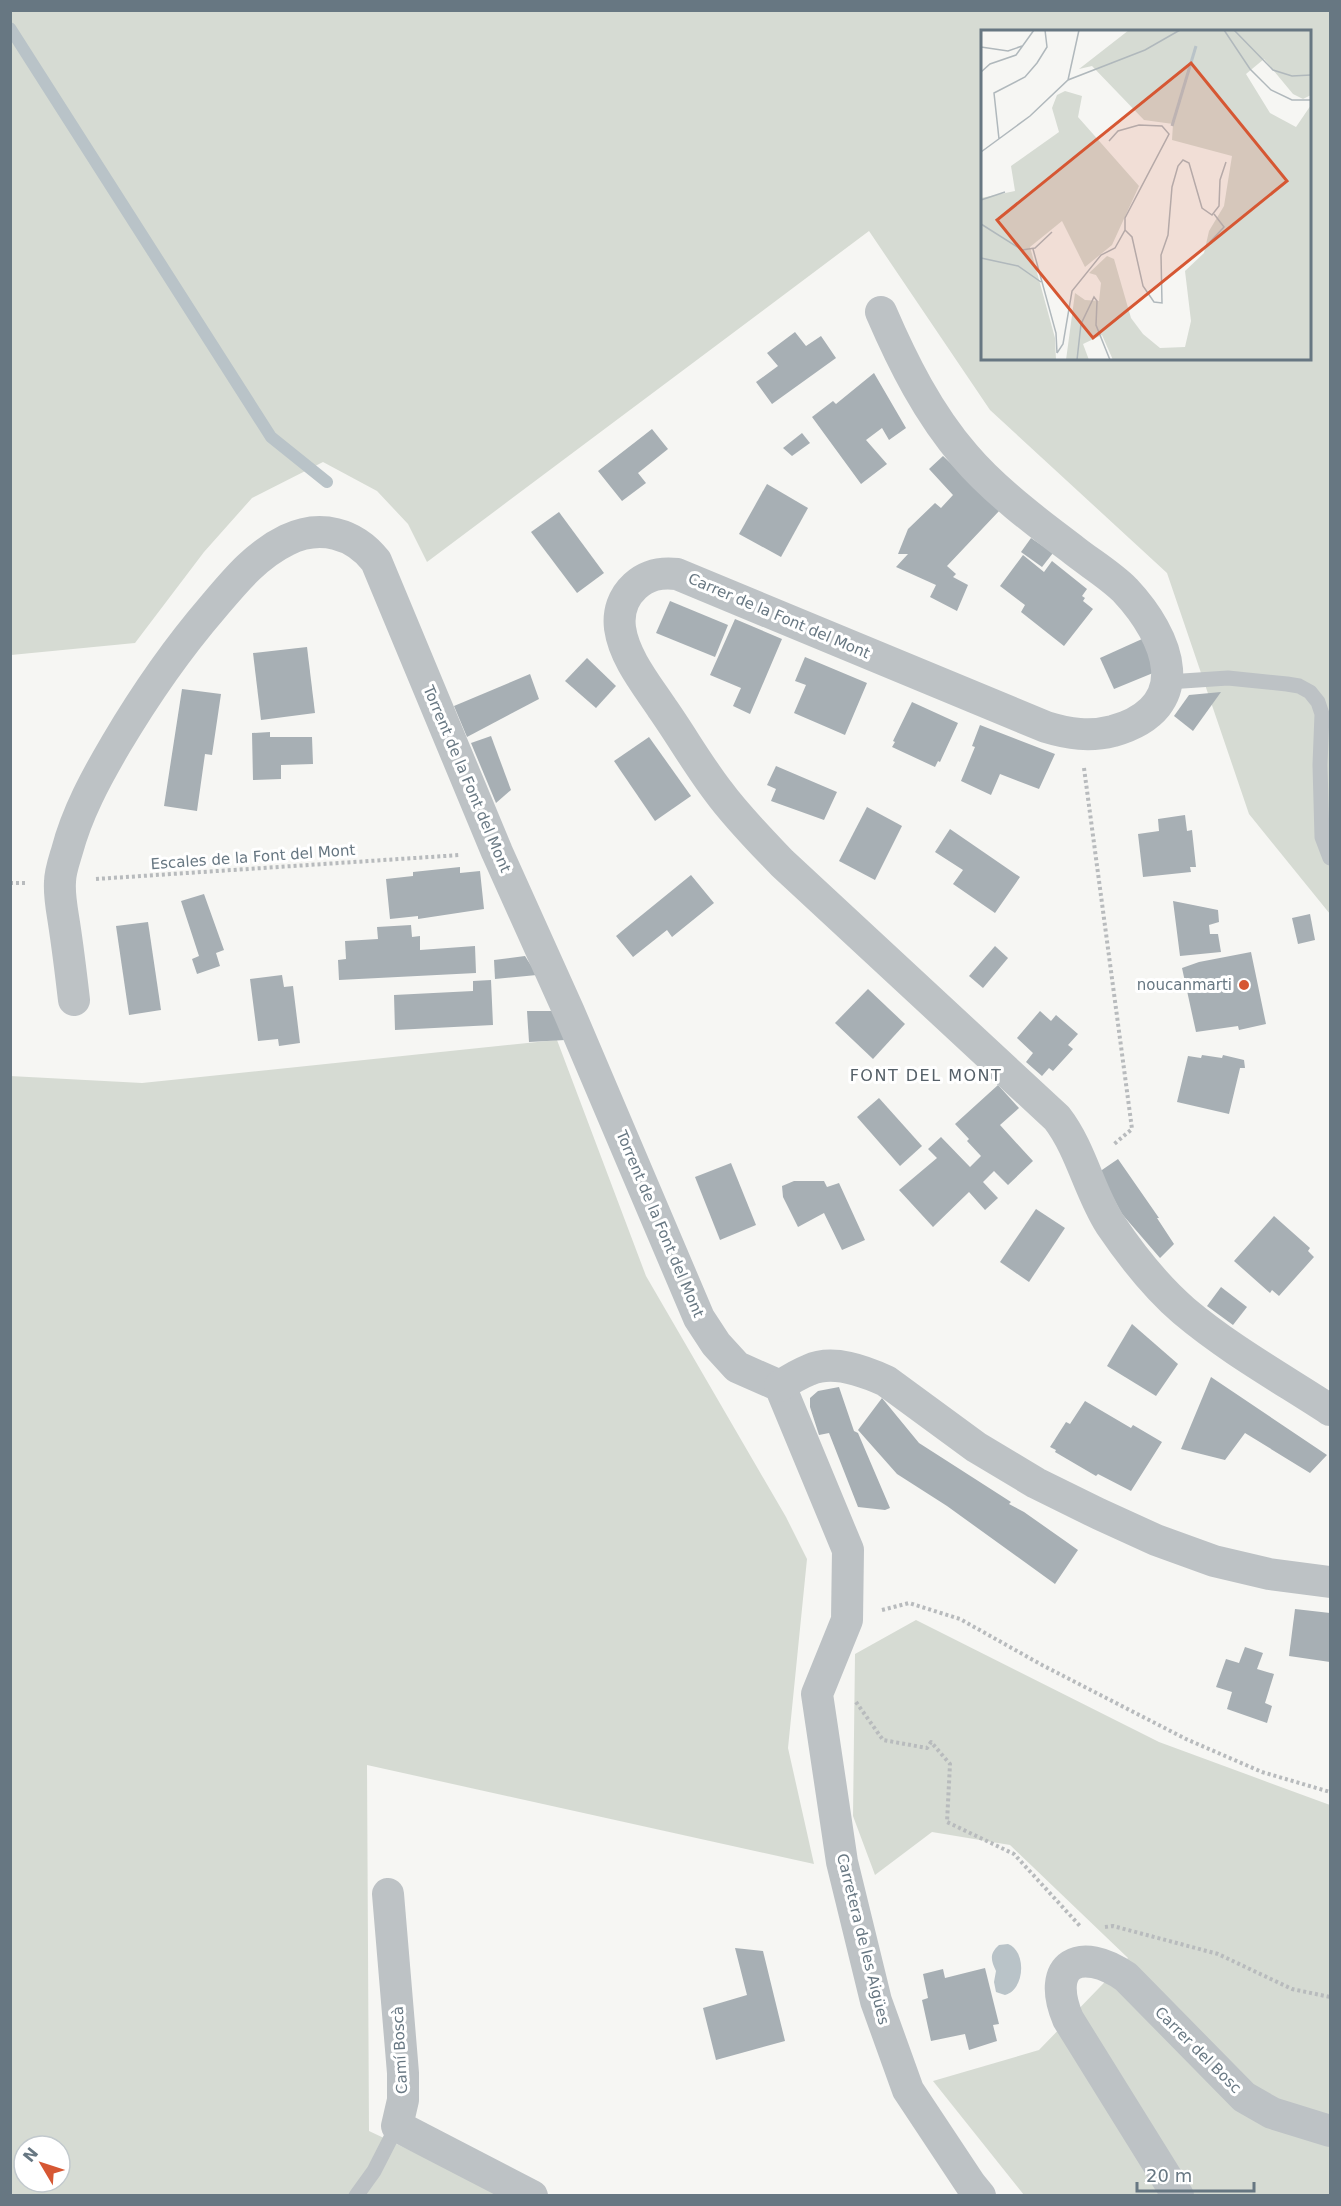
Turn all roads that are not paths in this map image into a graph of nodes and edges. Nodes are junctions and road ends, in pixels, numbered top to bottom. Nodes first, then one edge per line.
1 (881, 312) dead end
2 (1168, 682) junction
3 (1330, 858) edge
4 (74, 1000) dead end
5 (780, 1386) junction
6 (1330, 1410) edge
7 (1330, 1582) edge
8 (388, 1894) dead end
9 (397, 2126) junction
10 (1330, 2131) edge
11 (356, 2196) edge
12 (532, 2196) edge
13 (980, 2196) edge
14 (1178, 2196) edge

1 - 2 street
2 - 3 lane
2 - 6 street, Carrer de la Font del Mont
4 - 5 street, Torrent de la Font del Mont
5 - 7 street
5 - 13 street, Carretera de les Aigües
8 - 9 street, Camí Boscà
9 - 11 lane
9 - 12 street
10 - 14 street, Carrer del Bosc

